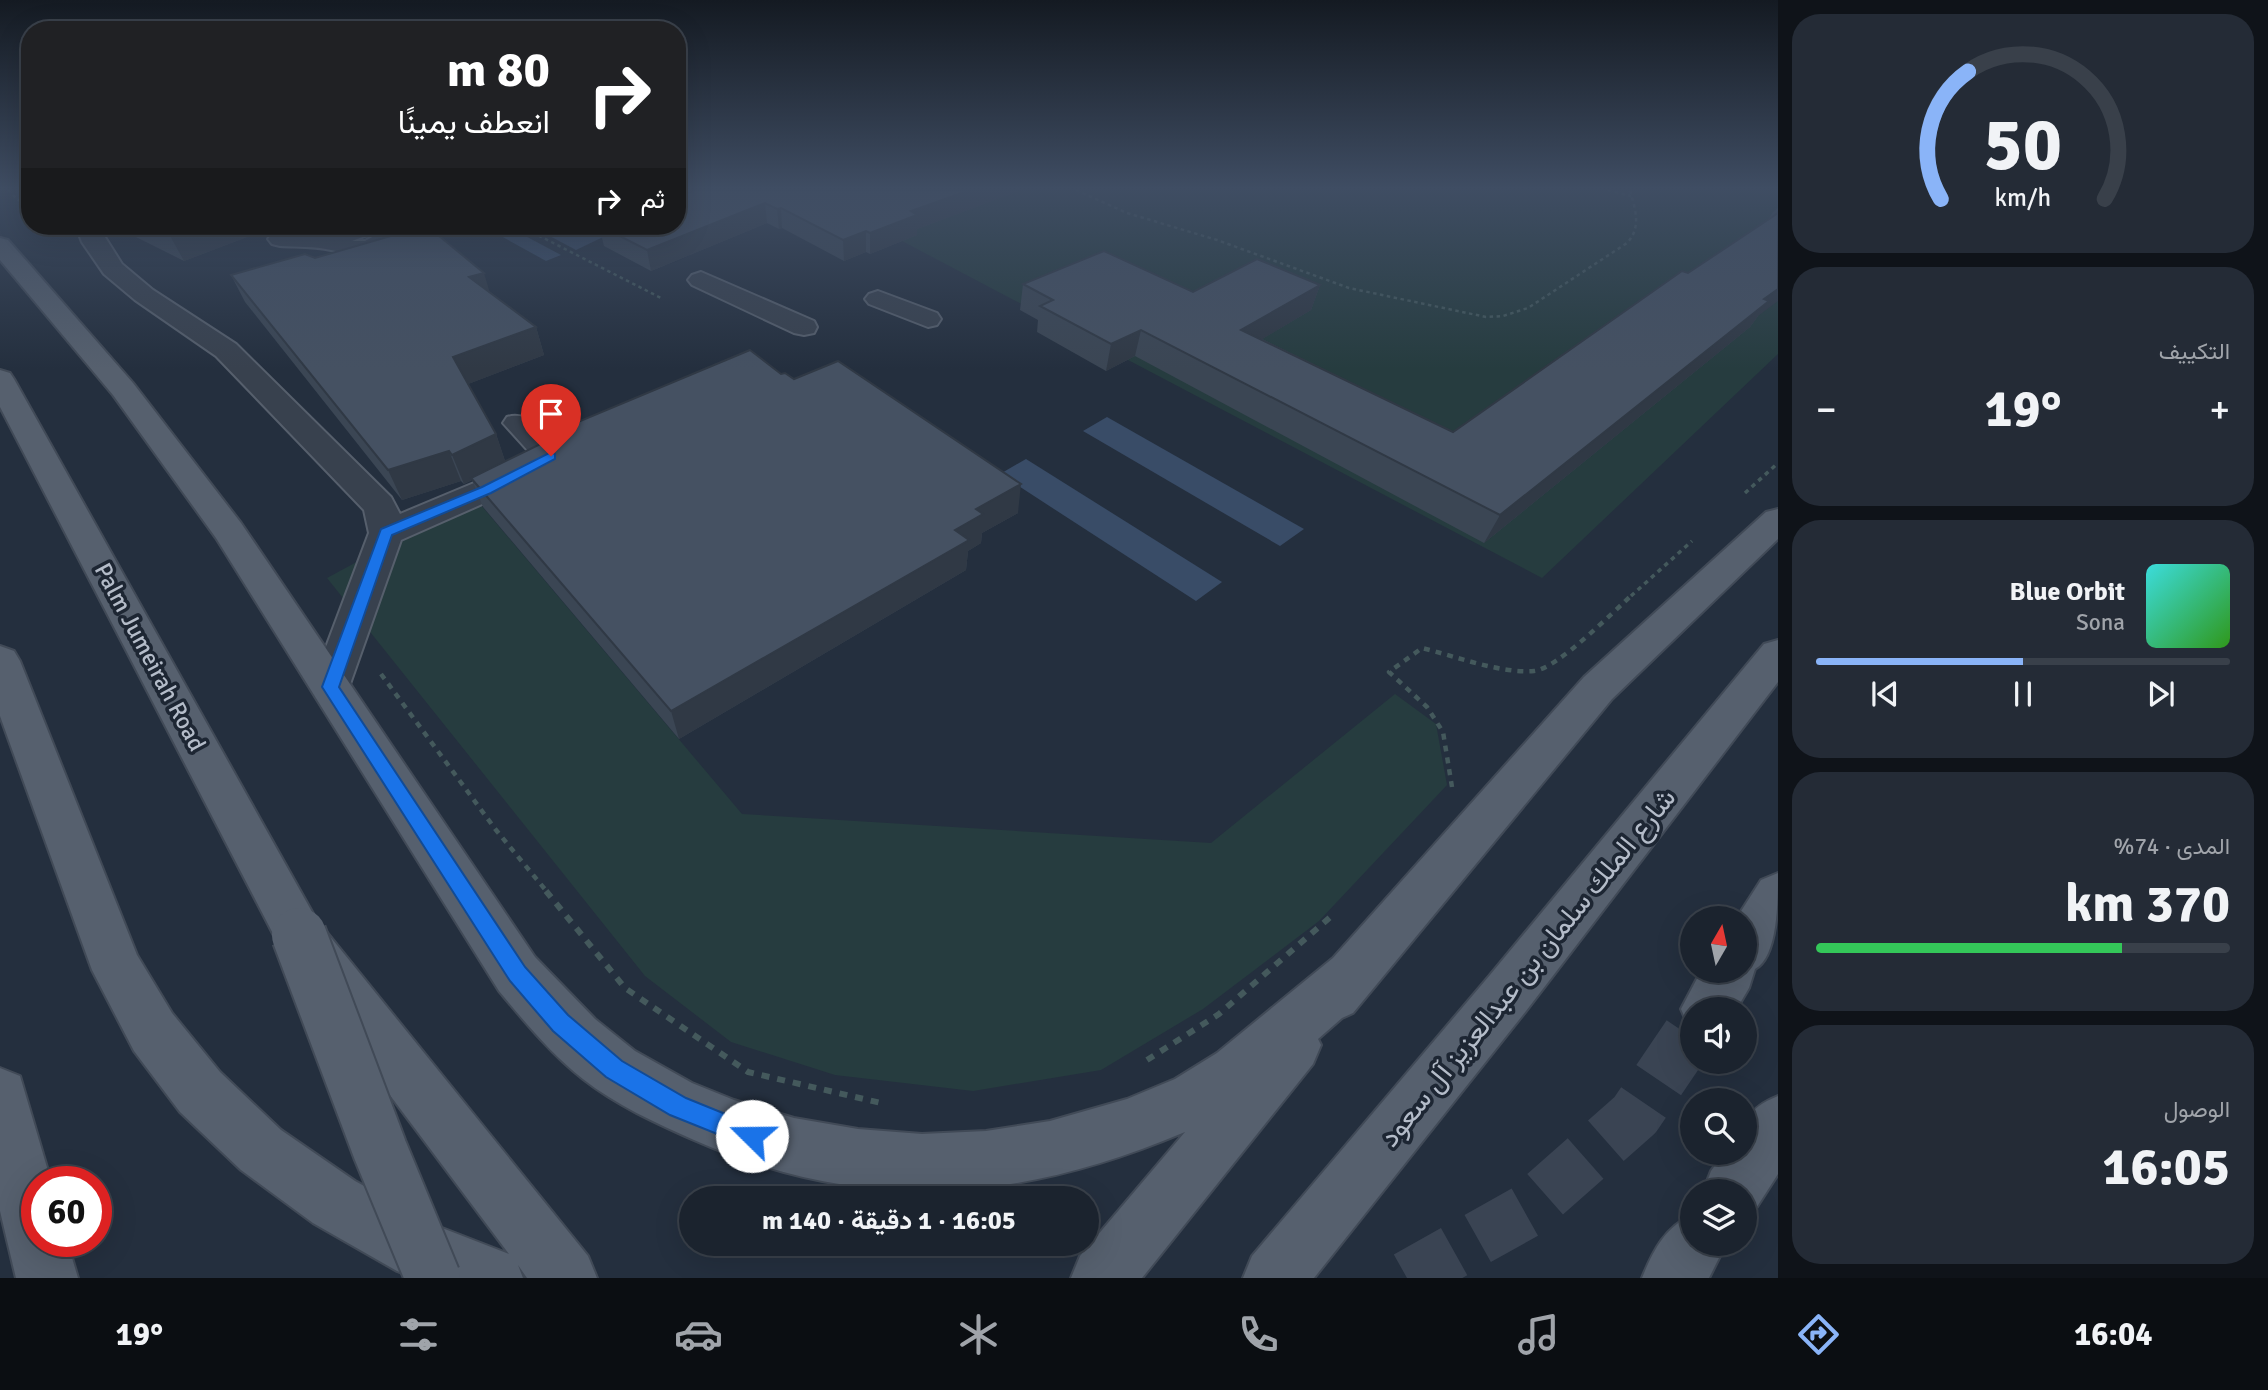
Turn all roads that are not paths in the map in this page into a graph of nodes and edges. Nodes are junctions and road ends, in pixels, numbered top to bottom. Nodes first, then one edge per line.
1 (4, 250) edge
2 (99, 250) edge
3 (701, 280) dead end
4 (928, 320) dead end
5 (804, 327) dead end
6 (893, 330) dead end
7 (0, 379) edge
8 (517, 423) dead end
9 (1778, 520) edge
10 (386, 533) junction
11 (1778, 654) edge
12 (0, 661) edge
13 (331, 687) junction
14 (1778, 895) edge
15 (1757, 929) edge
16 (299, 935) junction
17 (1351, 976) junction
18 (0, 1096) edge
19 (1778, 1124) edge
20 (21, 1178) edge
21 (1741, 1179) edge
22 (1688, 1256) edge
23 (41, 1257) edge
24 (47, 1278) edge
25 (433, 1278) edge
26 (492, 1278) edge
27 (566, 1278) edge
28 (1102, 1278) edge
29 (1274, 1278) edge
30 (1674, 1278) edge

1 - 13 main road
2 - 10 lane
3 - 5 lane
4 - 6 lane
7 - 16 main road, Palm Jumeirah Road
8 - 10 lane
9 - 17 main road
10 - 13 lane
11 - 29 main road, شارع الملك سلمان بن عبدالعزيز آل سعود
12 - 26 main road
13 - 17 main road
14 - 15 main road
16 - 25 main road, bridge
16 - 27 main road, bridge
17 - 28 main road
18 - 20 main road
19 - 21 main road
22 - 30 main road
23 - 24 main road

